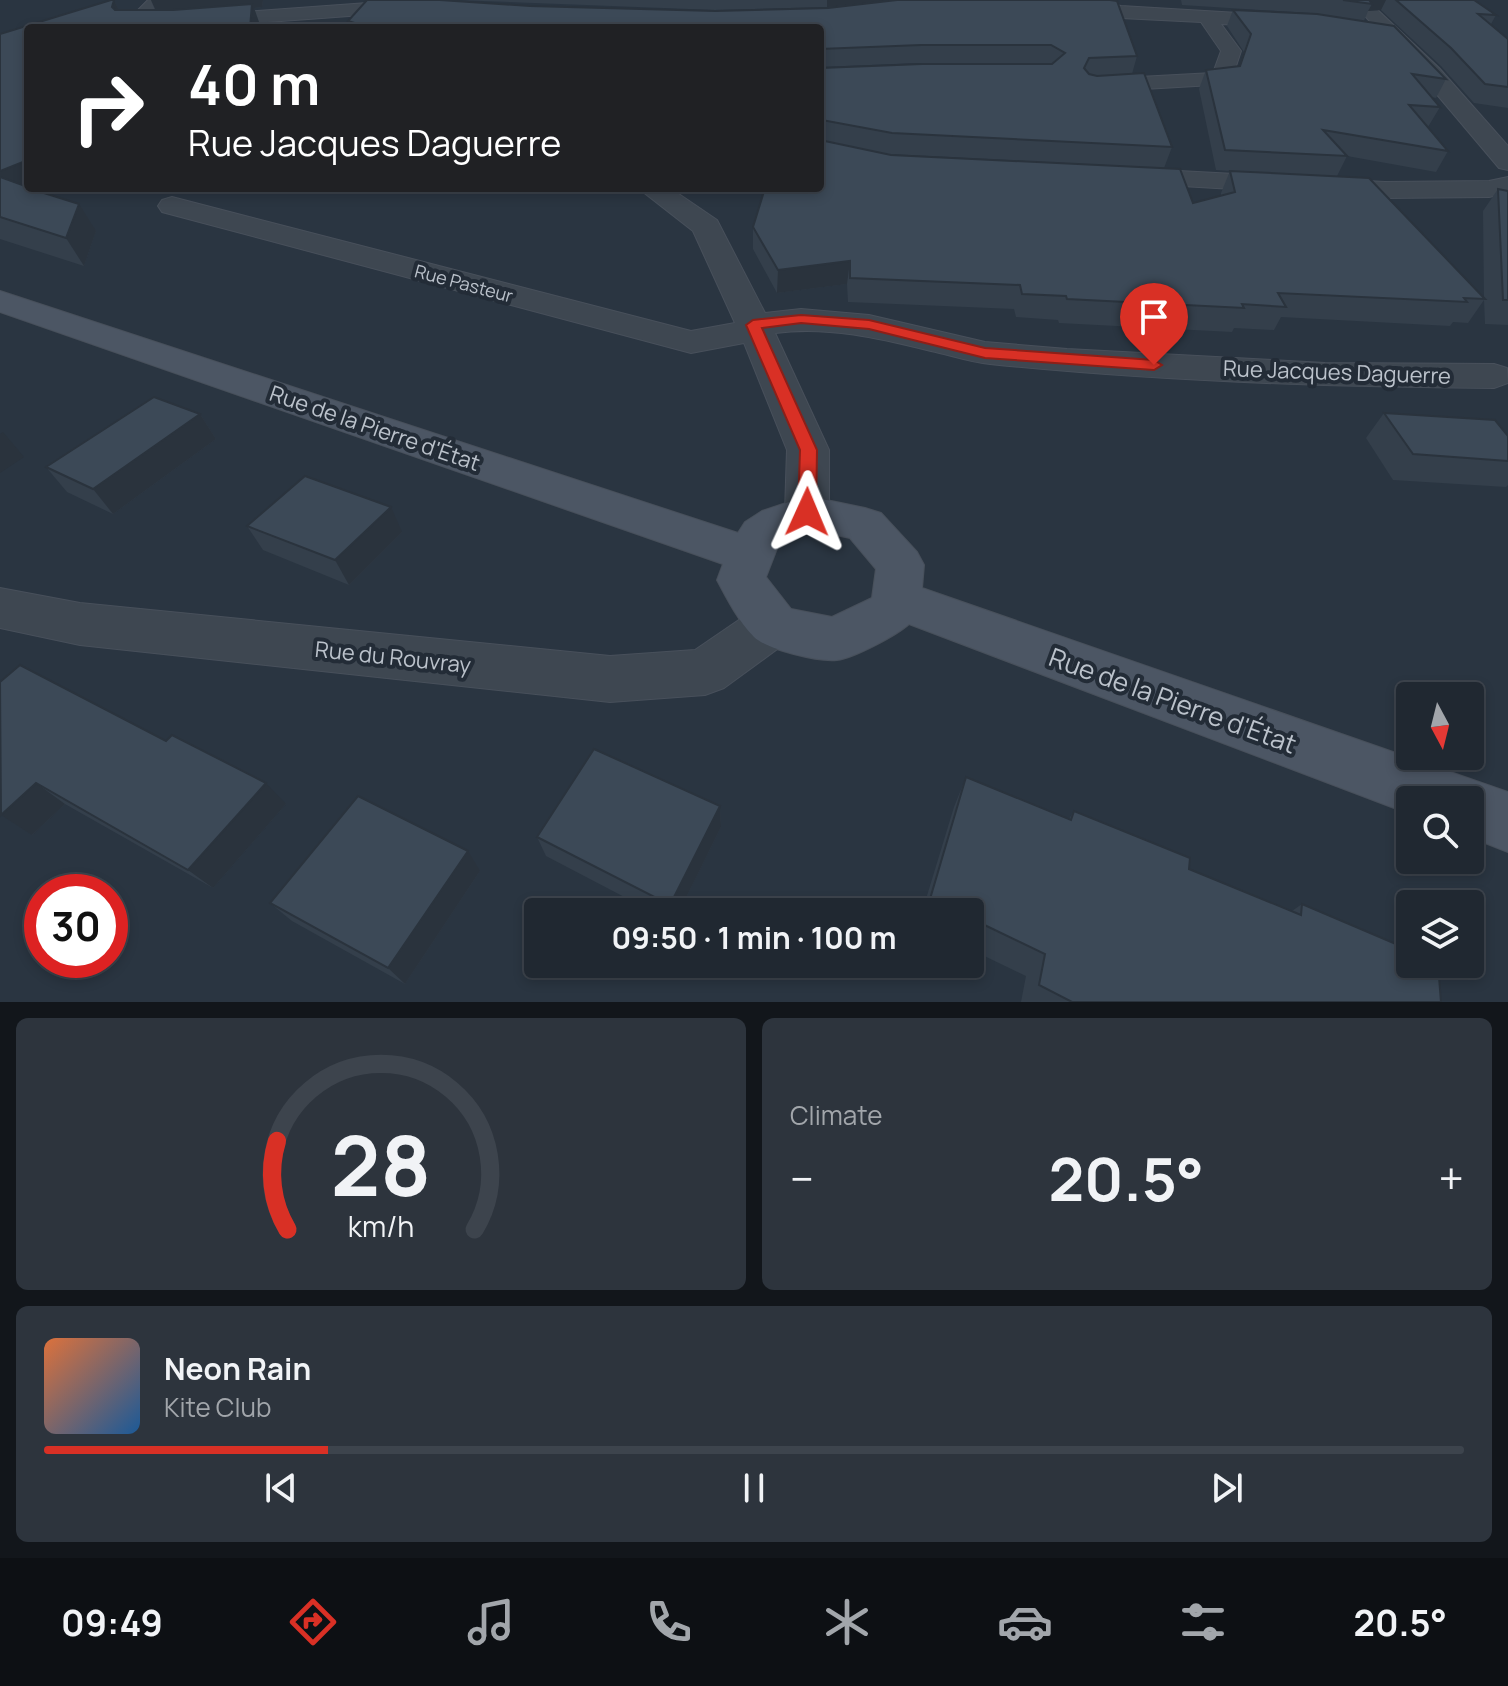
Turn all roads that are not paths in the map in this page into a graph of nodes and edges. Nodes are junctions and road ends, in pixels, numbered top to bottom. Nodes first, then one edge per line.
1 (162, 0) edge
2 (1057, 0) edge
3 (1358, 1) edge
4 (437, 6) edge
5 (301, 14) edge
6 (1208, 19) junction
7 (1303, 23) edge
8 (135, 24) edge
9 (161, 24) edge
10 (1356, 26) edge
11 (1393, 36) junction
12 (1092, 85) edge
13 (1508, 162) edge
14 (1102, 175) edge
15 (1508, 185) edge
16 (658, 192) edge
17 (172, 206) dead end
18 (0, 301) edge
19 (755, 328) junction
20 (1494, 376) dead end
21 (807, 512) junction
22 (750, 555) junction
23 (897, 599) junction
24 (0, 608) edge
25 (773, 624) junction
26 (1410, 786) edge
27 (1484, 813) edge
28 (1508, 822) edge

1 - 8 street
2 - 6 street
3 - 11 street
4 - 5 street
5 - 9 street
6 - 7 street
6 - 12 street
10 - 11 street
11 - 13 street
14 - 15 street
16 - 19 street
17 - 19 street, Rue Pasteur
18 - 22 street, Rue de la Pierre d'État
19 - 20 street, Rue Jacques Daguerre
19 - 21 street
21 - 22 street
21 - 23 street
22 - 25 street
23 - 25 street
23 - 26 street, Rue de la Pierre d'État
24 - 25 street, Rue du Rouvray
27 - 28 street

